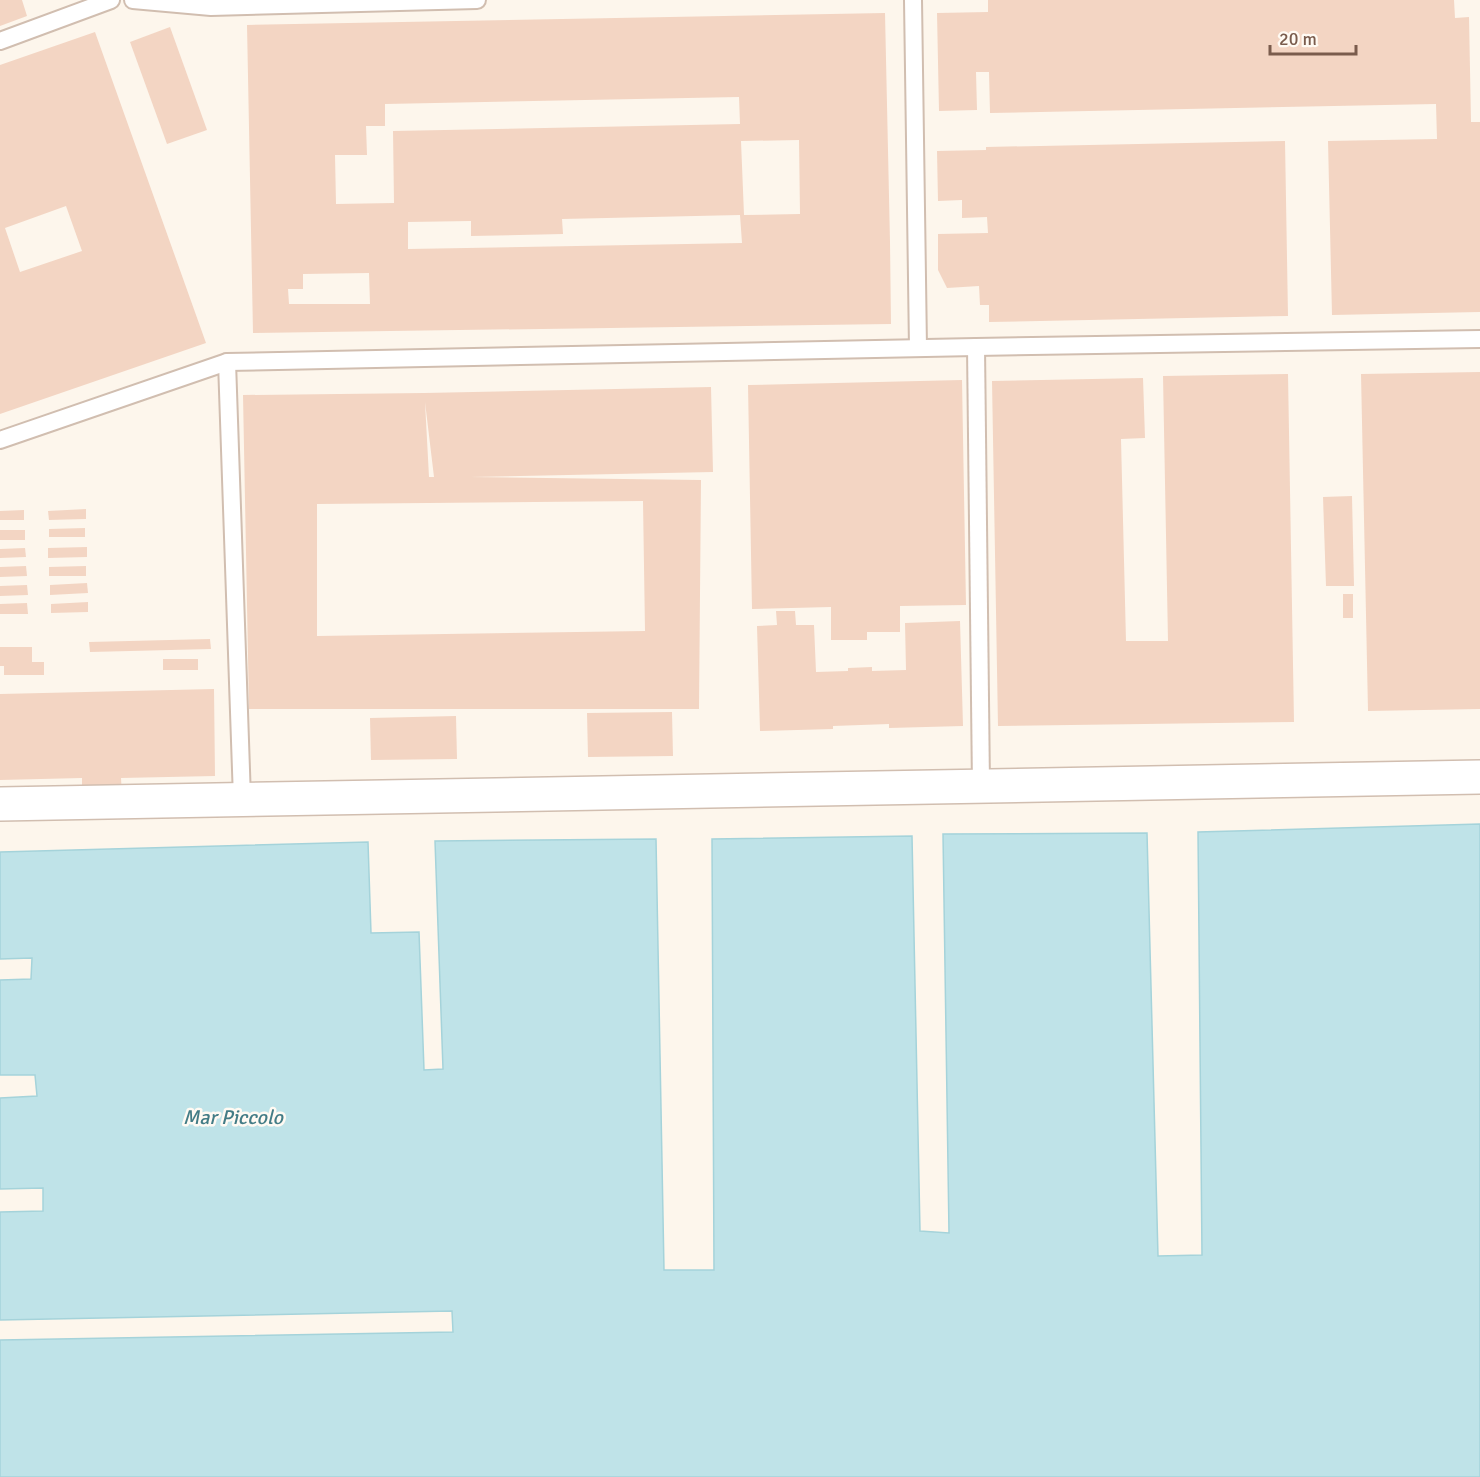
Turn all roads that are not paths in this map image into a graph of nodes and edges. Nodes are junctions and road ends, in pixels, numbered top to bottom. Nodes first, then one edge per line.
1 (111, 0) edge
2 (133, 0) edge
3 (477, 0) edge
4 (912, 0) edge
5 (0, 40) edge
6 (1480, 339) edge
7 (976, 347) junction
8 (918, 348) junction
9 (227, 362) junction
10 (0, 441) edge
11 (1480, 777) edge
12 (981, 786) junction
13 (242, 799) junction
14 (0, 804) edge

1 - 5 lane
2 - 3 lane
4 - 8 lane
6 - 7 lane
7 - 8 lane
7 - 12 lane
8 - 9 lane
9 - 10 lane
9 - 13 lane
11 - 12 street
12 - 13 street
13 - 14 street

